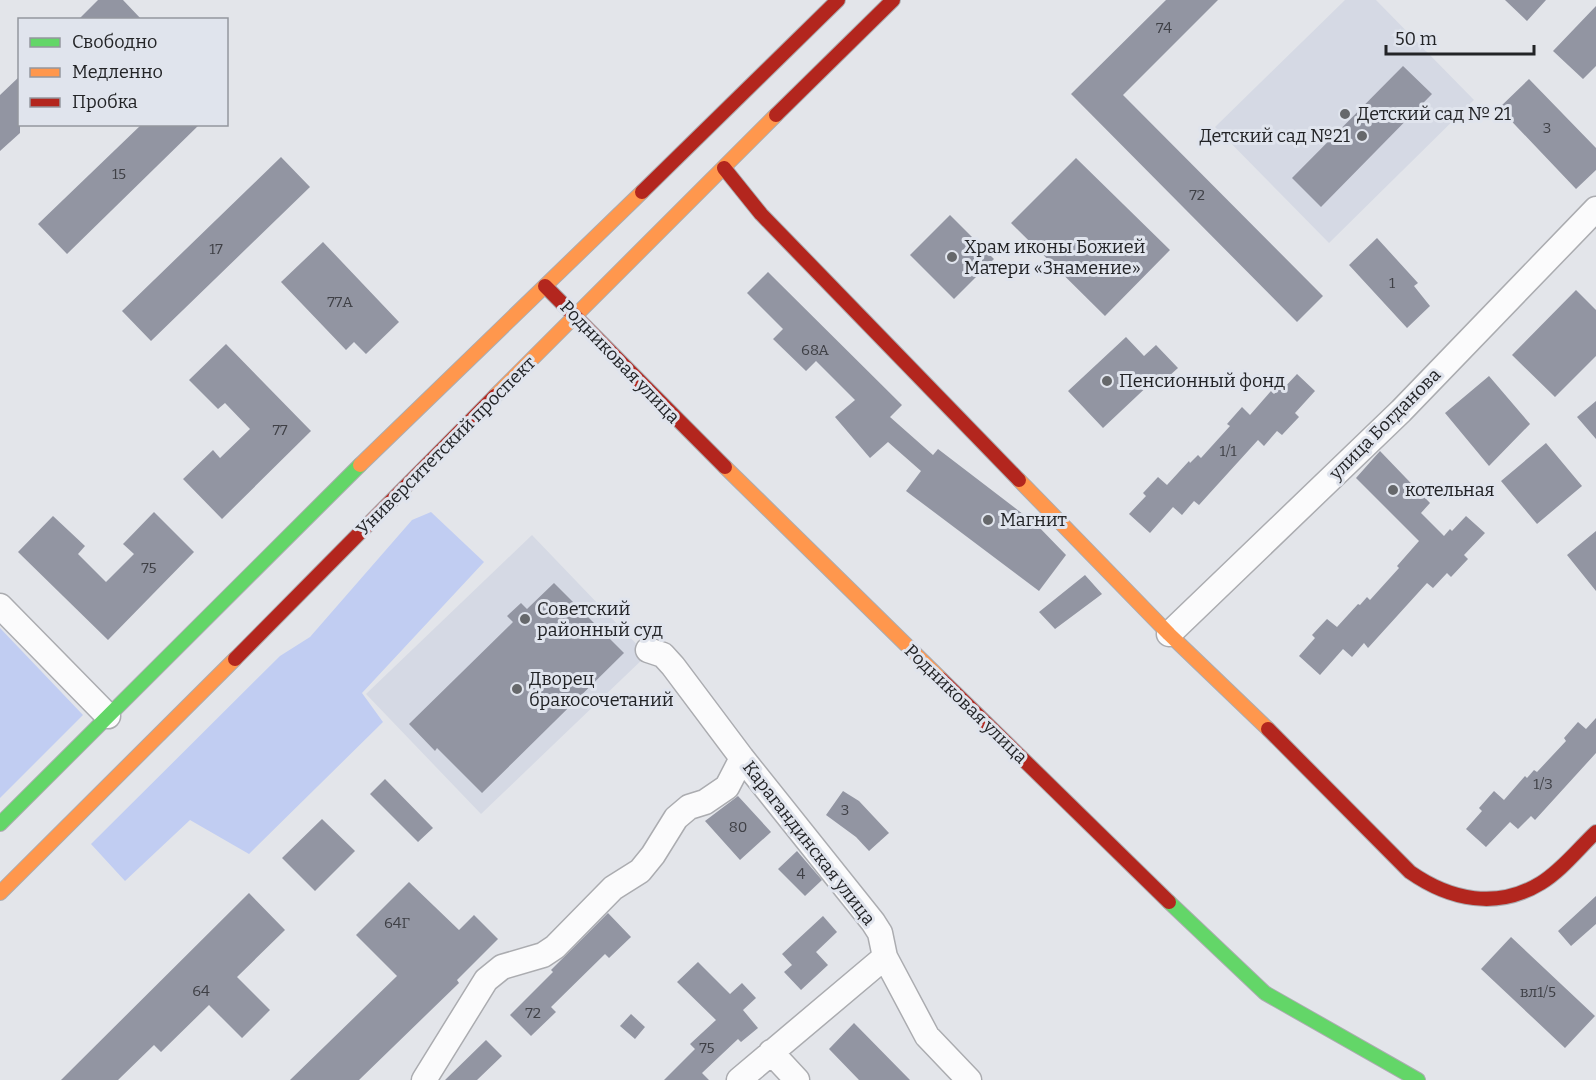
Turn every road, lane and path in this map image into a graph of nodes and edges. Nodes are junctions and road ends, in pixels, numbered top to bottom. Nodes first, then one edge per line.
1 (838, 0) edge
2 (893, 0) edge
3 (713, 124) junction
4 (724, 168) junction
5 (1596, 209) edge
6 (545, 286) junction
7 (574, 316) junction
8 (0, 606) edge
9 (1169, 634) junction
10 (648, 650) dead end
11 (108, 716) junction
12 (742, 758) junction
13 (0, 824) edge
14 (1596, 832) edge
15 (0, 892) edge
16 (885, 957) junction
17 (771, 1052) junction
18 (424, 1080) edge
19 (739, 1080) edge
20 (797, 1080) edge
21 (969, 1080) edge
22 (1418, 1080) edge

1 - 3 main road
2 - 4 main road, Университетский проспект
3 - 4 street
3 - 6 main road
4 - 7 main road, Университетский проспект
4 - 9 main road
5 - 9 street, улица Богданова
6 - 7 main road, Родниковая улица
6 - 11 main road
7 - 15 main road, Университетский проспект
7 - 22 main road, Родниковая улица
8 - 11 street
9 - 14 main road
10 - 12 street, Карагандинская улица
11 - 13 main road
12 - 16 street, Карагандинская улица
12 - 18 street
16 - 17 street
16 - 21 street, Карагандинская улица
17 - 19 street
17 - 20 street

